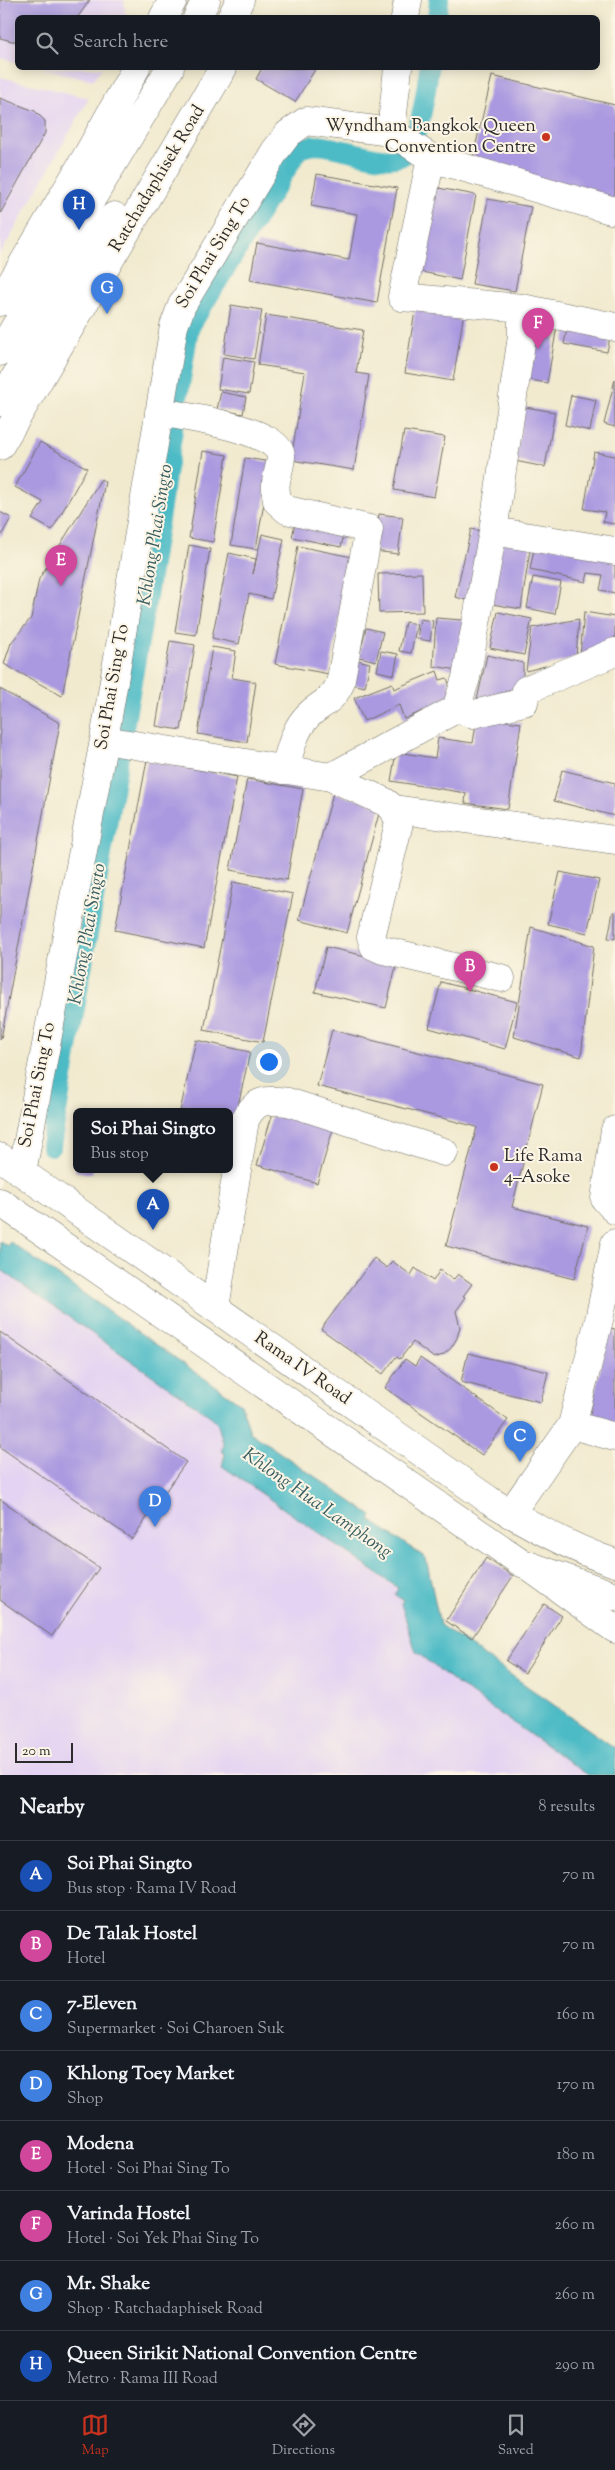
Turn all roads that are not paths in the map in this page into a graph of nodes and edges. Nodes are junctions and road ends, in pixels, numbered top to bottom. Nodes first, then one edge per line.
1 (173, 0) edge
2 (206, 0) edge
3 (240, 0) edge
4 (257, 0) edge
5 (408, 0) edge
6 (165, 15) edge
7 (198, 15) edge
8 (232, 15) edge
9 (250, 15) edge
10 (406, 15) edge
11 (135, 70) edge
12 (169, 70) edge
13 (204, 70) edge
14 (222, 70) edge
15 (398, 70) edge
16 (396, 136) junction
17 (428, 156) junction
18 (610, 210) dead end
19 (0, 302) edge
20 (522, 308) junction
21 (615, 327) edge
22 (0, 352) edge
23 (0, 402) edge
24 (164, 413) junction
25 (0, 446) edge
26 (493, 531) junction
27 (615, 551) edge
28 (615, 652) edge
29 (456, 708) junction
30 (119, 743) junction
31 (284, 770) junction
32 (330, 777) junction
33 (394, 809) junction
34 (615, 840) edge
35 (501, 978) dead end
36 (615, 1130) edge
37 (444, 1152) dead end
38 (0, 1157) edge
39 (22, 1172) junction
40 (0, 1202) edge
41 (615, 1210) edge
42 (615, 1243) edge
43 (215, 1308) junction
44 (607, 1322) edge
45 (572, 1425) junction
46 (615, 1437) edge
47 (510, 1514) junction
48 (522, 1563) junction
49 (615, 1563) edge
50 (615, 1596) edge
51 (615, 1629) edge

1 - 6 street
2 - 7 street
3 - 8 street
4 - 9 street
5 - 10 street
11 - 19 street
12 - 22 street
13 - 23 street
14 - 25 street, Ratchadaphisek Road
15 - 16 street
16 - 17 street
16 - 24 street, Soi Phai Sing To
17 - 18 street
17 - 20 street
20 - 21 street
20 - 26 street
24 - 30 street, Soi Phai Sing To
24 - 31 street
26 - 27 street
26 - 29 street
28 - 29 street
29 - 32 street
30 - 31 street
30 - 39 street, Soi Phai Sing To
31 - 32 street
32 - 33 street
33 - 34 street
33 - 35 street
36 - 41 street
37 - 43 street
38 - 39 street, Rama IV Road
39 - 43 street, Rama IV Road
40 - 48 street, Rama IV Road
42 - 44 street
43 - 47 street, Rama IV Road
44 - 45 street
45 - 46 street
45 - 47 street
47 - 49 street, Rama IV Road
48 - 50 street, Rama IV Road
48 - 51 street

